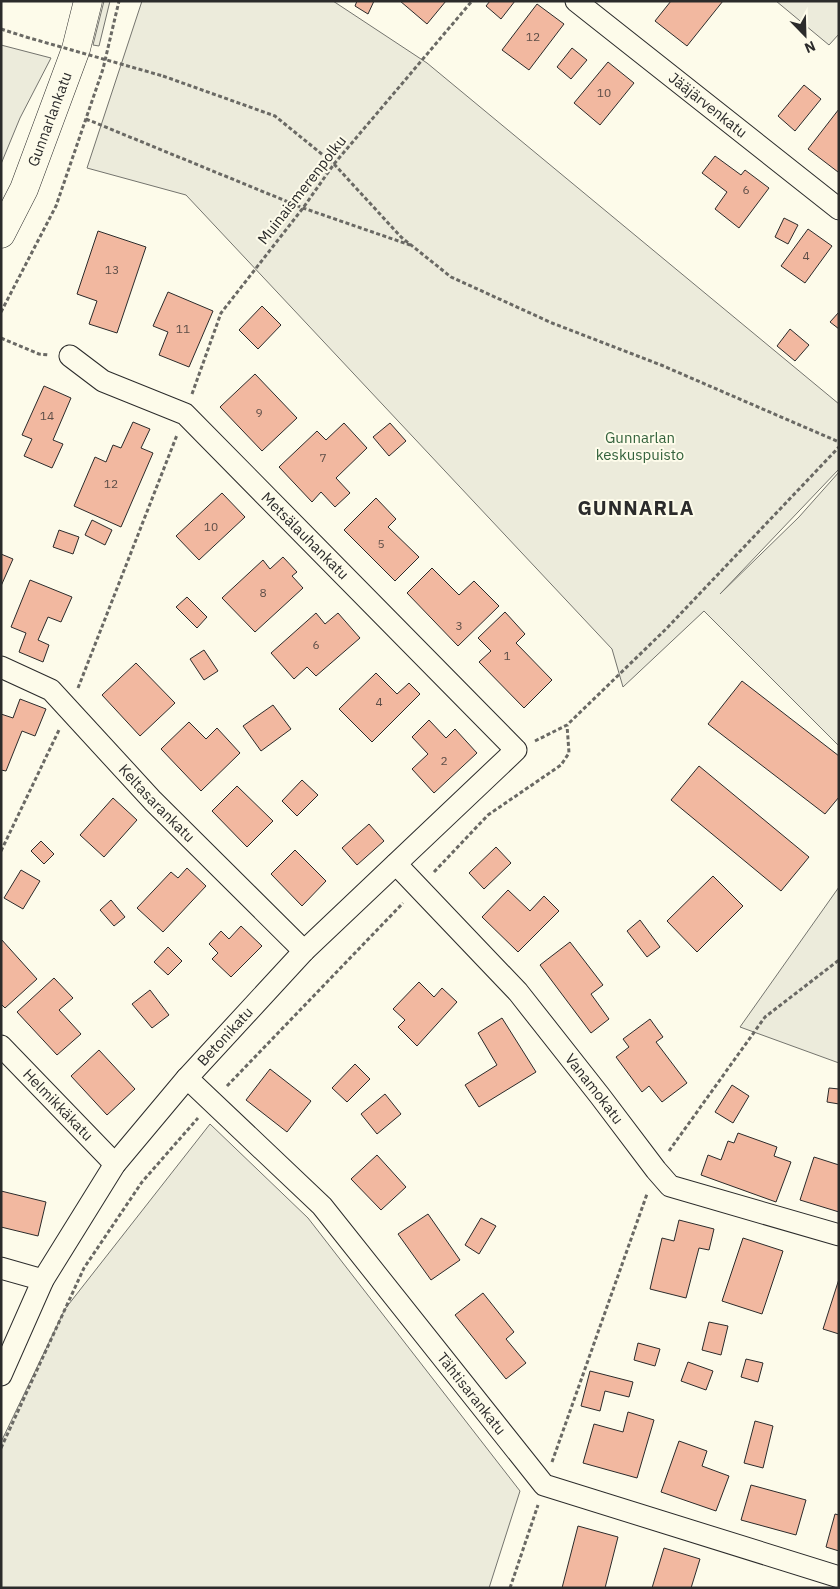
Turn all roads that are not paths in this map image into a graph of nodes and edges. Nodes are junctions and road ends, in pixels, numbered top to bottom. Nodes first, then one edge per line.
1 (88, 1) edge
2 (576, 1) edge
3 (839, 209) edge
4 (1, 234) edge
5 (70, 356) road end
6 (1, 667) edge
7 (516, 750) joint
8 (396, 864) junction
9 (304, 951) junction
10 (1, 1046) edge
11 (187, 1078) junction
12 (115, 1164) junction
13 (839, 1235) edge
14 (1, 1268) edge
15 (42, 1280) junction
16 (1, 1375) edge
17 (839, 1577) edge

1 - 4 street, Gunnarlankatu
2 - 3 street, Jääjärvenkatu
5 - 7 street, Metsälauhankatu
6 - 9 street, Keltasarankatu
7 - 8 street, Betonikatu
8 - 9 street, Betonikatu
8 - 13 street, Vanamokatu
9 - 11 street, Betonikatu
10 - 12 street, Helmikkäkatu
11 - 12 street, Betonikatu
11 - 17 street, Tähtisarankatu
12 - 15 street, Betonikatu
14 - 15 street
15 - 16 street, Betonikatu

